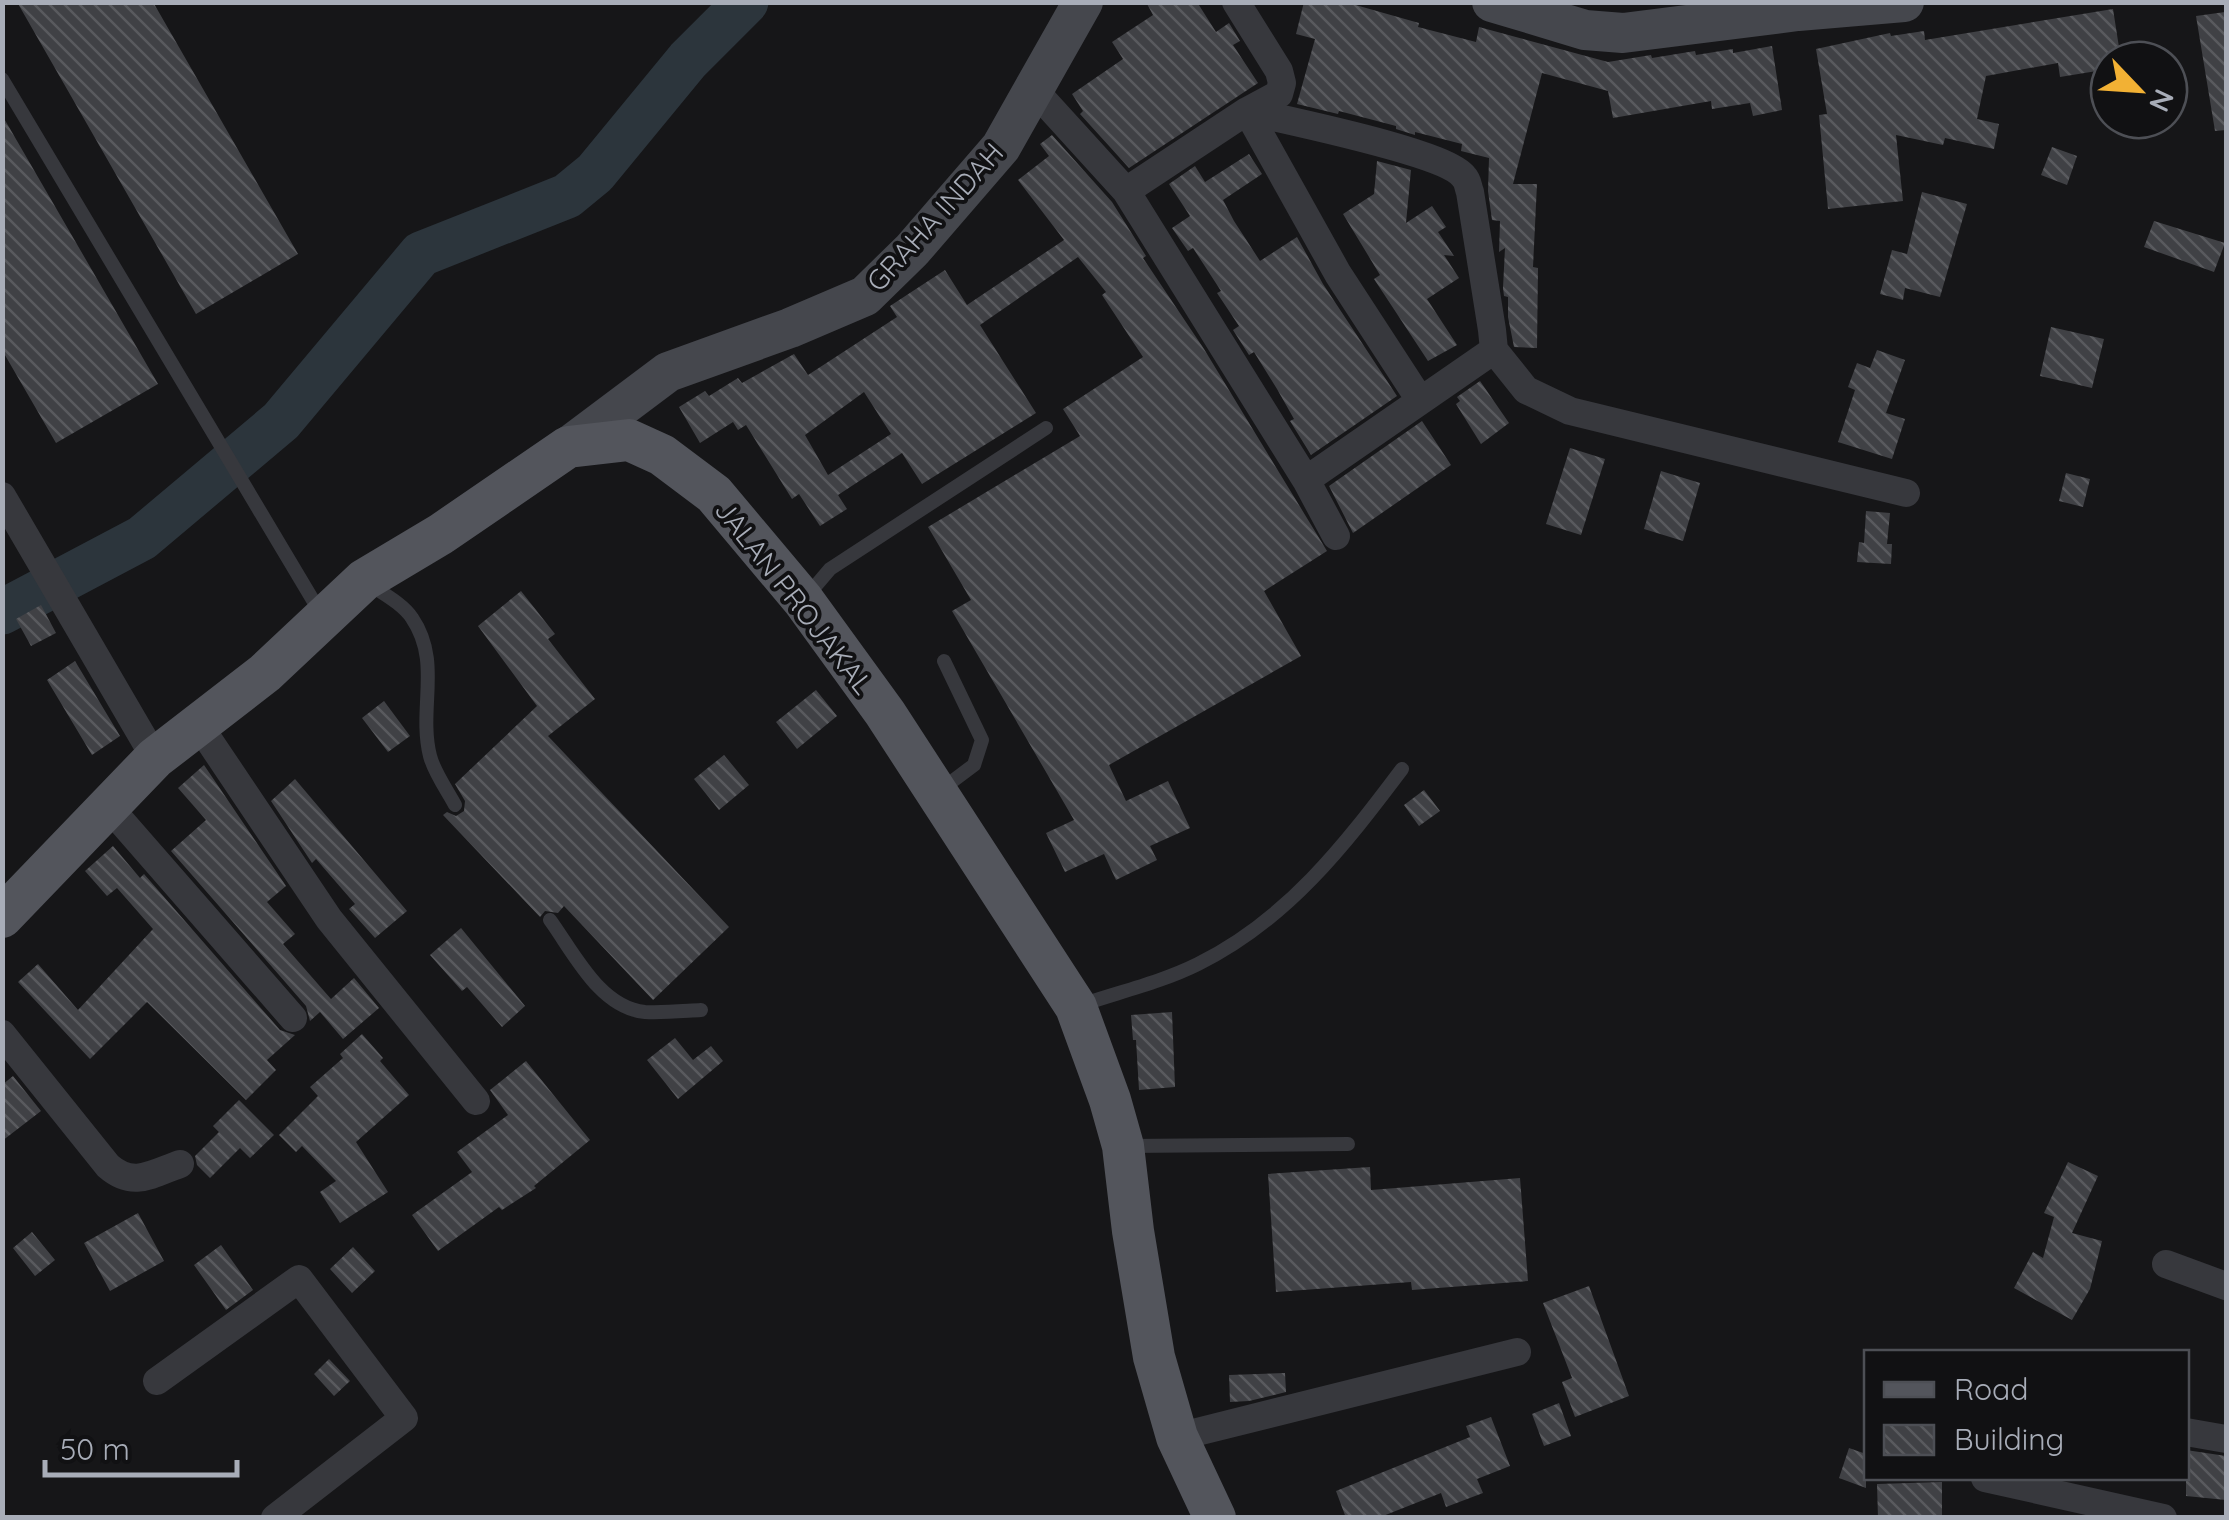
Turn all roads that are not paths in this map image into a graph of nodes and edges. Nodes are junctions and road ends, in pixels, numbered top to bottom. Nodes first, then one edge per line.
1 (1083, 2) edge
2 (1236, 2) edge
3 (1492, 2) edge
4 (1904, 2) edge
5 (1798, 7) edge
6 (2, 79) edge
7 (1035, 91) junction
8 (1247, 111) junction
9 (1126, 191) junction
10 (1494, 350) junction
11 (1420, 400) junction
12 (1046, 428) dead end
13 (568, 447) junction
14 (1306, 480) junction
15 (1906, 494) dead end
16 (2, 496) edge
17 (1336, 536) dead end
18 (364, 580) junction
19 (804, 600) junction
20 (323, 617) junction
21 (944, 661) dead end
22 (198, 724) junction
23 (154, 758) junction
24 (1402, 769) dead end
25 (938, 793) junction
26 (455, 805) dead end
27 (108, 806) junction
28 (2, 917) edge
29 (550, 920) dead end
30 (1076, 1007) junction
31 (701, 1010) dead end
32 (293, 1018) dead end
33 (2, 1034) edge
34 (476, 1101) dead end
35 (1348, 1144) dead end
36 (1122, 1146) junction
37 (180, 1164) dead end
38 (2166, 1264) dead end
39 (2226, 1286) edge
40 (1517, 1352) dead end
41 (157, 1381) dead end
42 (2189, 1433) edge
43 (1177, 1437) junction
44 (2226, 1440) edge
45 (1994, 1480) edge
46 (275, 1518) edge
47 (1215, 1518) edge
48 (2163, 1518) edge

1 - 7 street, GRAHA INDAH
2 - 8 street
3 - 5 street
4 - 5 street
6 - 20 lane
7 - 9 street
7 - 13 street, GRAHA INDAH
8 - 9 street
8 - 10 street
8 - 11 street
9 - 14 street
10 - 11 street
10 - 15 street
11 - 14 street
12 - 19 lane
13 - 18 main road, JALAN PROJAKAL
13 - 19 main road, JALAN PROJAKAL
14 - 17 street
16 - 23 street
18 - 20 main road, JALAN PROJAKAL
18 - 26 lane
19 - 25 main road, JALAN PROJAKAL
20 - 22 main road, JALAN PROJAKAL
21 - 25 lane
22 - 23 main road, JALAN PROJAKAL
22 - 34 street
23 - 27 main road, JALAN PROJAKAL
24 - 30 lane
25 - 30 main road, JALAN PROJAKAL
27 - 28 main road, JALAN PROJAKAL
27 - 32 street
29 - 31 lane
30 - 36 main road, JALAN PROJAKAL
33 - 37 street
35 - 36 lane
36 - 43 main road, JALAN PROJAKAL
38 - 39 street
40 - 43 street
41 - 46 street
42 - 44 street
43 - 47 main road, JALAN PROJAKAL
45 - 48 street

